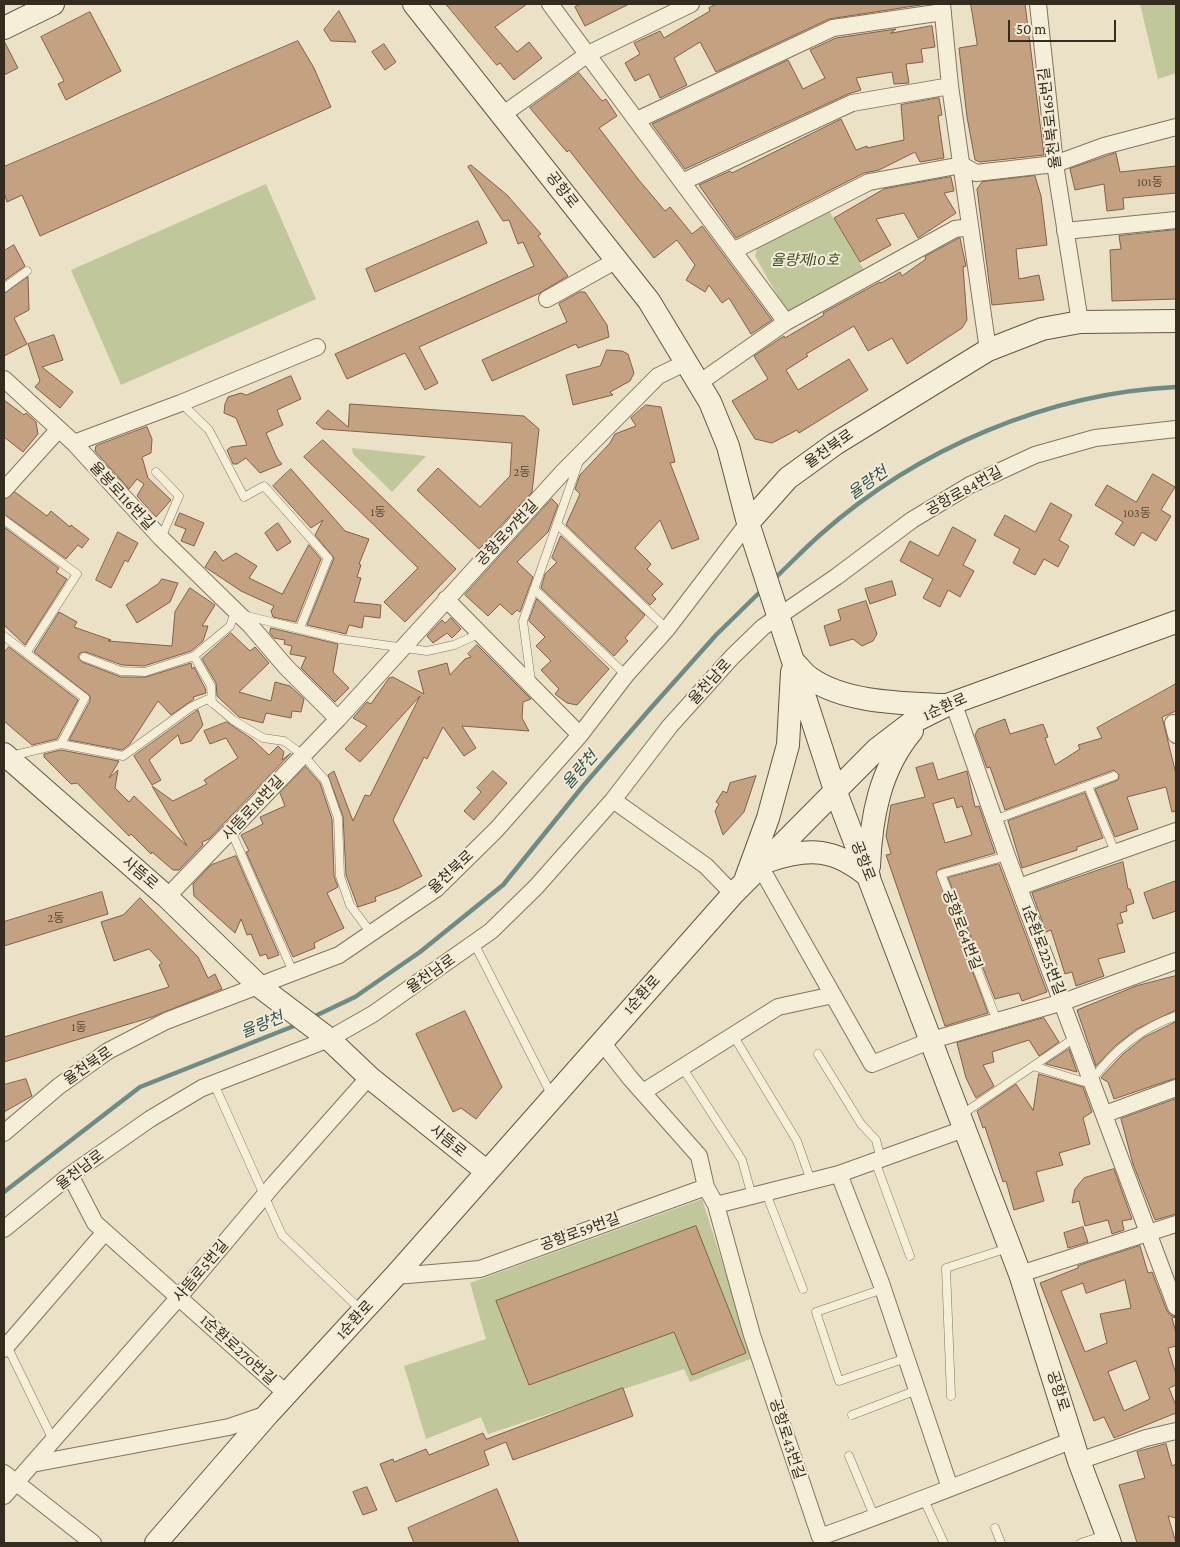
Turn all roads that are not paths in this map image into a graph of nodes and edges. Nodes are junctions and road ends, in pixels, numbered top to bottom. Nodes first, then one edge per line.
1 (53, 4) edge
2 (414, 4) edge
3 (550, 4) edge
4 (691, 4) edge
5 (1038, 4) edge
6 (942, 8) edge
7 (6, 24) edge
8 (588, 54) junction
9 (950, 86) junction
10 (502, 115) junction
11 (637, 120) junction
12 (1176, 127) edge
13 (1055, 164) junction
14 (962, 165) junction
15 (682, 182) junction
16 (1176, 220) edge
17 (970, 227) junction
18 (1066, 231) junction
19 (733, 251) junction
20 (617, 260) junction
21 (27, 271) dead end
22 (4, 288) edge
23 (547, 299) dead end
24 (1176, 321) edge
25 (786, 322) junction
26 (1080, 322) junction
27 (317, 347) dead end
28 (988, 350) junction
29 (687, 362) junction
30 (5, 381) edge
31 (699, 383) junction
32 (181, 403) junction
33 (1176, 428) edge
34 (59, 429) junction
35 (74, 443) junction
36 (582, 452) junction
37 (156, 472) dead end
38 (4, 490) edge
39 (4, 520) edge
40 (557, 524) junction
41 (751, 532) junction
42 (161, 538) junction
43 (534, 588) junction
44 (446, 598) junction
45 (776, 609) junction
46 (235, 613) junction
47 (1176, 622) edge
48 (300, 628) junction
49 (667, 629) junction
50 (481, 633) junction
51 (4, 636) edge
52 (401, 648) junction
53 (26, 653) junction
54 (194, 656) junction
55 (84, 657) dead end
56 (793, 661) junction
57 (626, 675) junction
58 (531, 683) junction
59 (212, 703) junction
60 (950, 704) junction
61 (338, 719) junction
62 (580, 735) junction
63 (61, 744) junction
64 (303, 755) junction
65 (5, 757) edge
66 (1114, 776) dead end
67 (1088, 786) junction
68 (836, 790) junction
69 (613, 800) junction
70 (994, 820) junction
71 (231, 831) junction
72 (1176, 832) edge
73 (1115, 852) junction
74 (1007, 856) junction
75 (764, 865) junction
76 (869, 877) junction
77 (1019, 887) junction
78 (738, 889) junction
79 (167, 897) junction
80 (371, 933) junction
81 (477, 949) dead end
82 (1176, 961) edge
83 (294, 972) junction
84 (266, 991) junction
85 (832, 995) junction
86 (1063, 1002) junction
87 (1176, 1016) edge
88 (997, 1021) junction
89 (732, 1035) junction
90 (325, 1036) junction
91 (1076, 1038) junction
92 (932, 1040) junction
93 (601, 1041) junction
94 (818, 1054) dead end
95 (1033, 1066) junction
96 (682, 1067) junction
97 (369, 1077) junction
98 (1093, 1082) junction
99 (214, 1084) junction
100 (1176, 1088) edge
101 (644, 1092) junction
102 (552, 1096) junction
103 (1105, 1114) junction
104 (962, 1122) junction
105 (4, 1133) edge
106 (878, 1160) junction
107 (486, 1171) junction
108 (840, 1174) junction
109 (70, 1175) junction
110 (811, 1181) junction
111 (706, 1187) junction
112 (759, 1194) junction
113 (264, 1196) junction
114 (716, 1205) junction
115 (1176, 1224) edge
116 (4, 1229) edge
117 (105, 1232) junction
118 (1150, 1234) junction
119 (1010, 1248) junction
120 (910, 1256) dead end
121 (1020, 1274) junction
122 (395, 1276) junction
123 (803, 1289) dead end
124 (883, 1289) junction
125 (179, 1297) junction
126 (1176, 1307) edge
127 (363, 1311) junction
128 (5, 1344) edge
129 (906, 1358) junction
130 (917, 1390) junction
131 (287, 1394) junction
132 (952, 1396) dead end
133 (268, 1414) junction
134 (852, 1414) dead end
135 (1176, 1431) edge
136 (53, 1440) junction
137 (1076, 1450) junction
138 (850, 1456) dead end
139 (32, 1464) junction
140 (7, 1477) edge
141 (950, 1488) junction
142 (4, 1496) edge
143 (924, 1500) junction
144 (875, 1518) junction
145 (995, 1528) dead end
146 (1108, 1539) edge
147 (93, 1543) edge
148 (156, 1543) edge
149 (944, 1543) edge
150 (1001, 1543) edge
151 (1081, 1543) edge

1 - 7 main road
2 - 10 main road, 공항로
3 - 8 street
4 - 8 street
5 - 13 street, 율천북로165번길
6 - 9 street
6 - 11 street
8 - 10 street
8 - 11 street
9 - 14 street
9 - 15 street
10 - 20 main road, 공항로
11 - 15 street
12 - 13 street
13 - 14 street
13 - 18 street, 율천북로165번길
14 - 17 street
14 - 19 street
15 - 19 street
16 - 18 street
17 - 25 street
17 - 28 street
18 - 26 street, 율천북로165번길
19 - 25 street
20 - 23 street
20 - 29 main road, 공항로
21 - 22 lane
24 - 26 main road, 율천북로
25 - 31 street
26 - 28 main road, 율천북로
27 - 32 street
28 - 41 main road, 율천북로
29 - 31 main road, 공항로
29 - 36 street, 공항로97번길
30 - 34 street, 율봉로116번길
31 - 41 main road, 공항로
32 - 35 street
32 - 48 lane
33 - 45 street, 공항로84번길
34 - 35 street, 율봉로116번길
34 - 38 street
35 - 42 street, 율봉로116번길
36 - 40 lane
36 - 44 street, 공항로97번길
37 - 42 lane
39 - 53 lane
40 - 43 lane
40 - 49 lane
41 - 45 main road, 공항로
41 - 49 street, 율천북로
42 - 46 street, 율봉로116번길
43 - 57 lane
43 - 58 lane
44 - 50 street
44 - 52 street, 공항로97번길
45 - 56 main road, 공항로
45 - 69 street, 율천남로
46 - 48 lane
46 - 54 lane
46 - 61 street, 율봉로116번길
47 - 60 main road, 1순환로
48 - 52 lane
49 - 57 street, 율천북로
50 - 52 lane
50 - 58 street
51 - 53 lane
52 - 61 street, 공항로97번길
53 - 63 lane
54 - 55 lane
54 - 59 lane
56 - 60 main road
56 - 68 main road, 공항로
56 - 78 main road
57 - 62 street, 율천북로
58 - 62 street
59 - 63 lane
59 - 64 lane
60 - 68 main road, 1순환로
60 - 70 street, 1순환로225번길
60 - 76 main road
61 - 64 street, 사뜸로18번길
62 - 80 street, 율천북로
63 - 65 lane
64 - 71 street, 사뜸로18번길
64 - 80 lane
65 - 79 main road, 사뜸로
66 - 67 lane
67 - 70 lane
67 - 73 lane
68 - 75 main road, 1순환로
68 - 76 main road, 공항로
69 - 78 street
69 - 90 street, 율천남로
70 - 74 street, 1순환로225번길
71 - 79 street, 사뜸로18번길
71 - 83 lane
72 - 73 street
73 - 77 street
74 - 77 street, 1순환로225번길
74 - 88 lane, 공항로64번길
75 - 76 main road
75 - 78 main road, 1순환로
75 - 85 street
76 - 92 main road, 공항로
77 - 86 street, 1순환로225번길
78 - 93 main road, 1순환로
79 - 84 main road, 사뜸로
80 - 83 street, 율천북로
81 - 102 lane
82 - 86 street
83 - 84 street, 율천북로
84 - 90 main road, 사뜸로
84 - 105 street, 율천북로
85 - 89 street
85 - 92 street
86 - 88 street
86 - 91 street, 1순환로225번길
87 - 98 lane
88 - 92 street
89 - 96 street
89 - 110 lane
90 - 97 main road, 사뜸로
90 - 99 street, 율천남로
91 - 95 lane
91 - 98 street, 1순환로225번길
92 - 104 main road, 공항로
93 - 101 street
93 - 102 main road, 1순환로
94 - 106 lane
95 - 98 lane
95 - 104 lane
96 - 101 street
96 - 112 lane
97 - 107 main road, 사뜸로
97 - 113 street, 사뜸로5번길
98 - 103 street, 1순환로225번길
99 - 109 street, 율천남로
99 - 113 lane
100 - 103 street
101 - 111 street
102 - 107 main road, 1순환로
103 - 118 street, 1순환로225번길
104 - 106 street
104 - 119 main road, 공항로
106 - 108 street
106 - 120 lane
107 - 122 main road, 1순환로
108 - 110 street
108 - 124 street
109 - 116 street, 율천남로
109 - 117 street, 1순환로270번길
110 - 112 street
111 - 114 street
111 - 122 street, 공항로59번길
112 - 114 street
112 - 123 lane
113 - 125 street, 사뜸로5번길
113 - 127 lane
114 - 144 street, 공항로43번길
115 - 118 street
117 - 125 street, 1순환로270번길
117 - 128 street
118 - 121 street
118 - 126 street, 1순환로225번길
119 - 121 main road, 공항로
119 - 132 lane
121 - 137 main road, 공항로
122 - 127 main road, 1순환로
124 - 129 street
124 - 129 lane
125 - 131 street, 1순환로270번길
125 - 136 street, 사뜸로5번길
127 - 131 main road, 1순환로
128 - 136 lane
129 - 130 street
130 - 134 lane
130 - 141 street
131 - 133 main road, 1순환로
133 - 139 street
133 - 148 main road, 1순환로
135 - 137 street, 공항로43번길
136 - 139 street, 사뜸로5번길
137 - 141 street, 공항로43번길
137 - 146 main road, 공항로
138 - 144 lane
139 - 140 street, 사뜸로5번길
140 - 142 street, 사뜸로5번길
140 - 147 street
141 - 143 street, 공항로43번길
143 - 144 street, 공항로43번길
143 - 149 lane
145 - 150 lane
146 - 151 lane, 공항로

